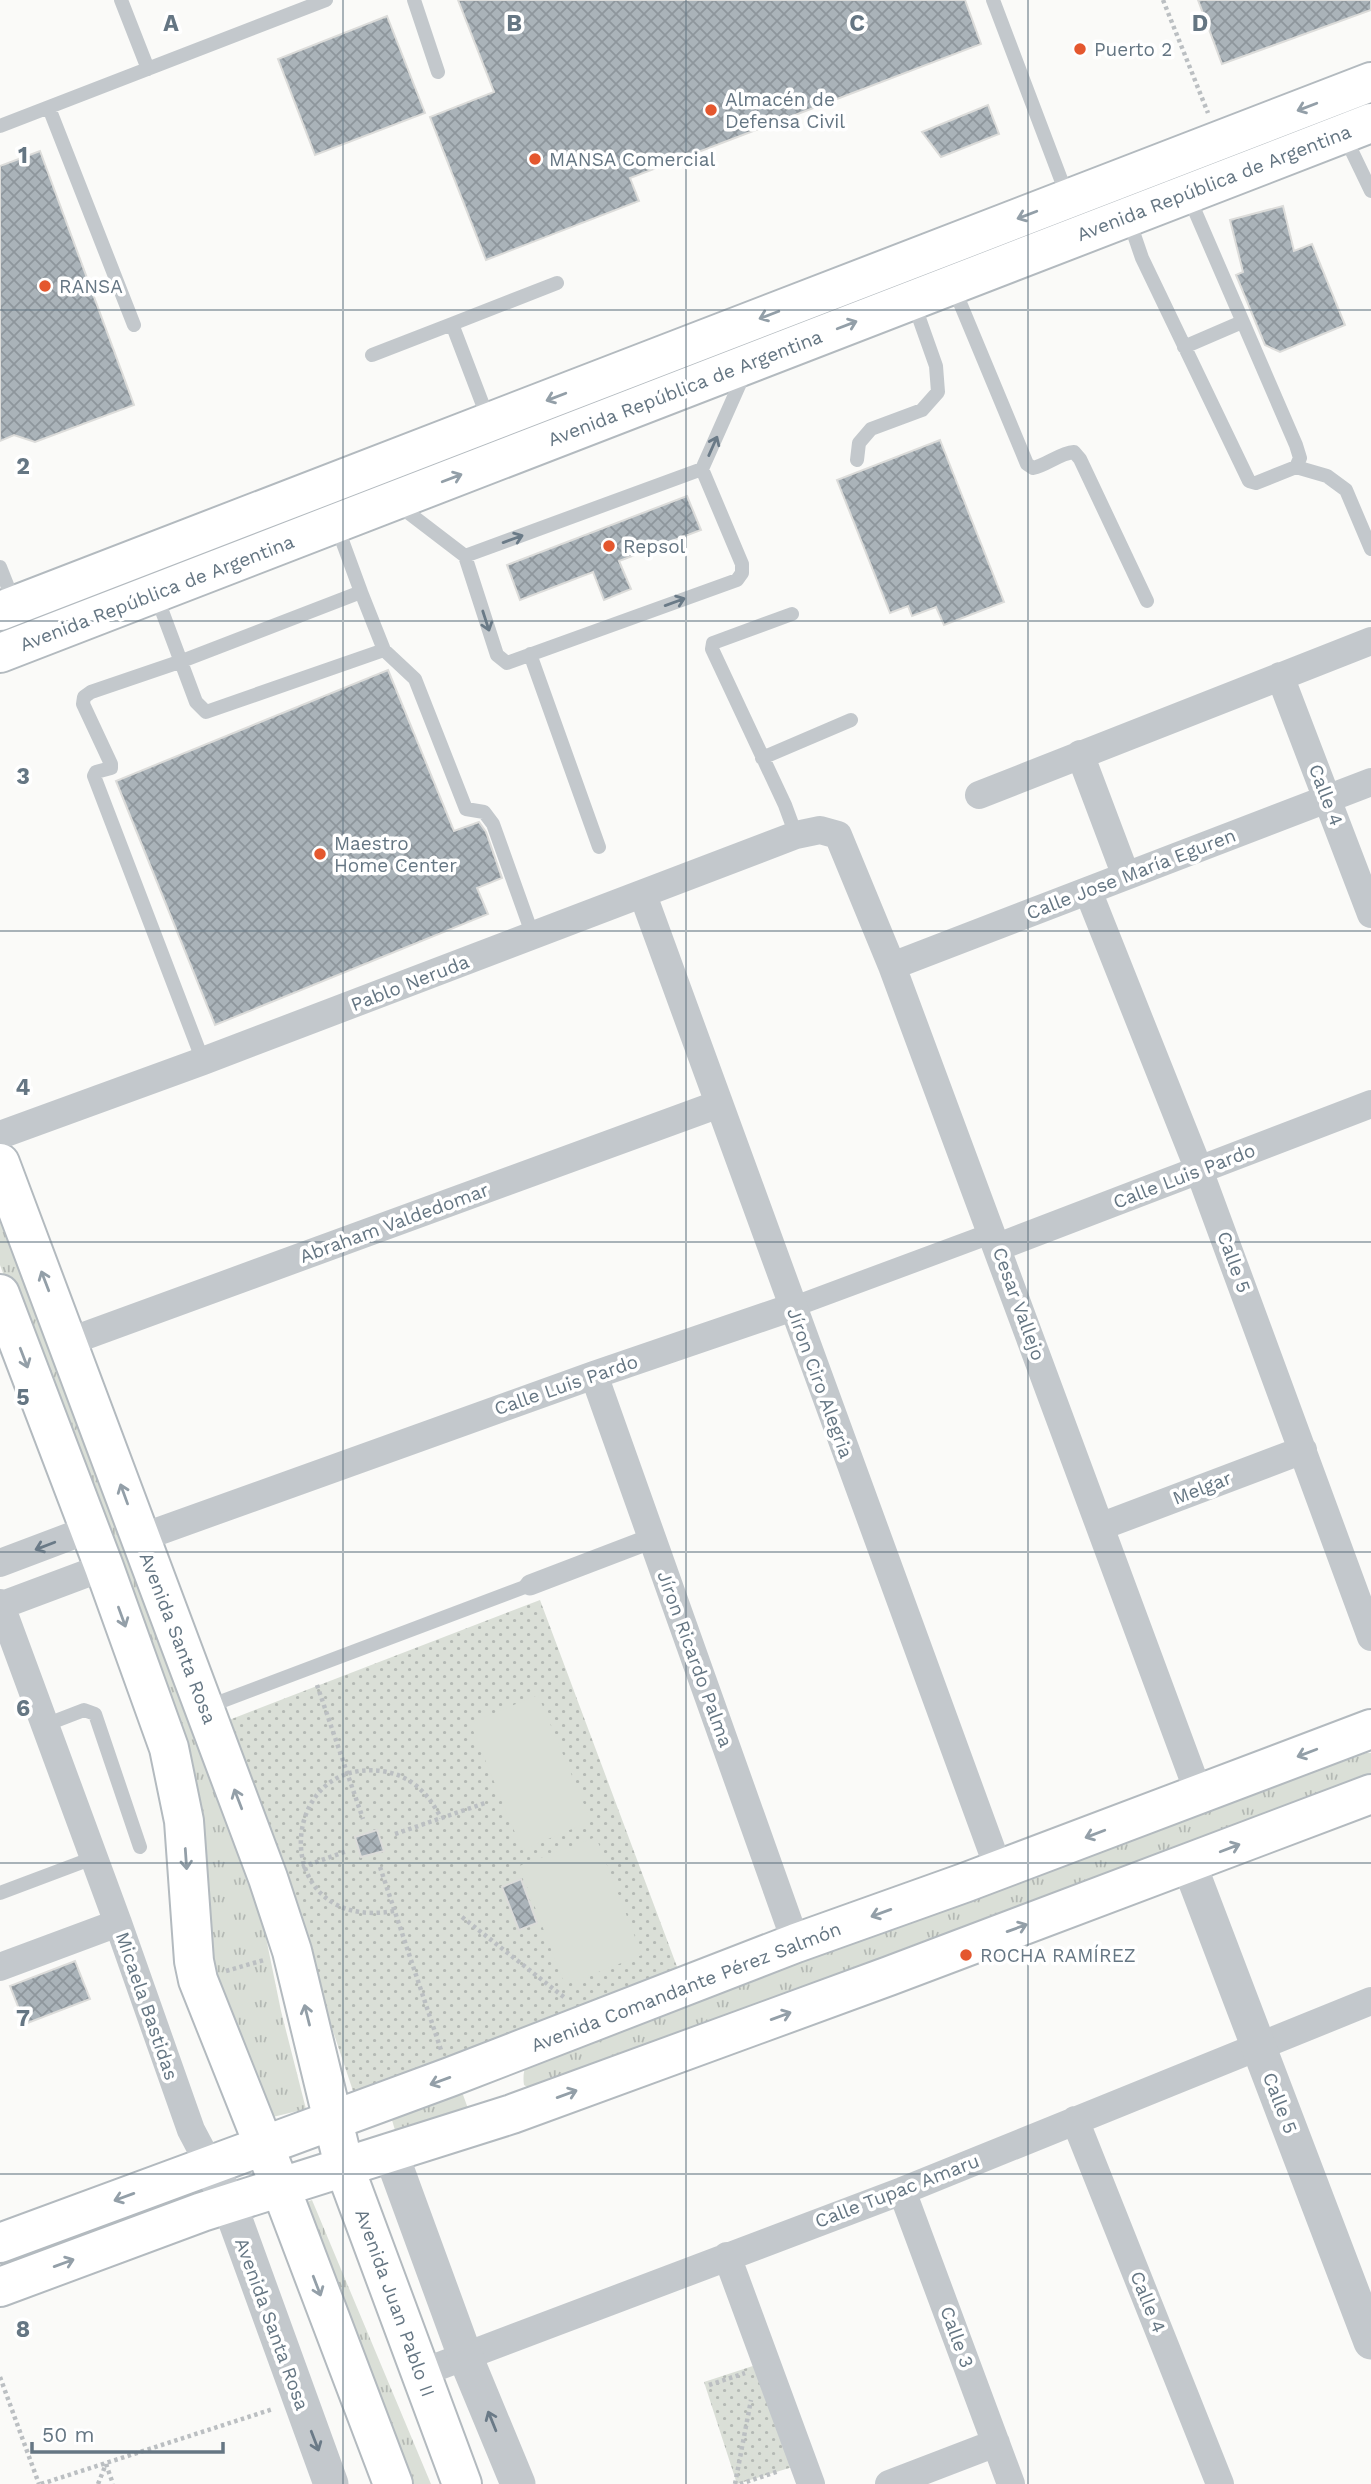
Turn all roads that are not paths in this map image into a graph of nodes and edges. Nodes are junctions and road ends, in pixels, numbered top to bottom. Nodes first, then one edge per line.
1 (121, 0) edge
2 (326, 0) edge
3 (414, 0) edge
4 (993, 0) edge
5 (148, 69) junction
6 (438, 72) dead end
7 (1371, 82) edge
8 (48, 107) junction
9 (0, 127) edge
10 (1357, 128) edge
11 (1371, 191) edge
12 (1187, 194) junction
13 (1069, 199) junction
14 (1128, 217) junction
15 (945, 267) junction
16 (556, 283) dead end
17 (913, 300) junction
18 (1242, 321) junction
19 (452, 324) junction
20 (134, 325) dead end
21 (1184, 347) junction
22 (372, 355) dead end
23 (749, 363) junction
24 (490, 422) junction
25 (857, 460) dead end
26 (1296, 467) junction
27 (702, 469) junction
28 (393, 501) junction
29 (336, 523) junction
30 (1371, 549) edge
31 (465, 556) junction
32 (0, 567) edge
33 (361, 592) junction
34 (156, 593) junction
35 (1147, 601) dead end
36 (792, 614) dead end
37 (15, 626) edge
38 (1371, 641) edge
39 (384, 650) junction
40 (530, 654) junction
41 (182, 661) junction
42 (1280, 676) junction
43 (851, 720) dead end
44 (1080, 754) junction
45 (762, 758) junction
46 (1371, 782) edge
47 (979, 795) dead end
48 (1328, 799) junction
49 (808, 833) junction
50 (599, 847) dead end
51 (1126, 876) junction
52 (1088, 891) junction
53 (643, 895) junction
54 (1369, 906) edge
55 (533, 936) junction
56 (892, 966) junction
57 (203, 1061) junction
58 (719, 1104) junction
59 (1371, 1104) edge
60 (0, 1135) edge
61 (0, 1163) edge
62 (1199, 1170) junction
63 (995, 1240) junction
64 (0, 1294) edge
65 (793, 1307) junction
66 (68, 1342) junction
67 (594, 1375) junction
68 (1303, 1450) junction
69 (1102, 1526) junction
70 (90, 1529) junction
71 (140, 1538) junction
72 (653, 1538) junction
73 (0, 1563) edge
74 (104, 1567) junction
75 (530, 1585) joint
76 (0, 1605) edge
77 (1371, 1637) edge
78 (204, 1708) junction
79 (45, 1725) junction
80 (1371, 1729) edge
81 (1199, 1794) junction
82 (1371, 1794) edge
83 (139, 1847) dead end
84 (93, 1858) junction
85 (1189, 1864) junction
86 (999, 1870) junction
87 (0, 1893) edge
88 (118, 1923) junction
89 (796, 1943) junction
90 (0, 1967) edge
91 (1371, 2001) edge
92 (1258, 2046) junction
93 (494, 2060) junction
94 (512, 2114) junction
95 (333, 2120) junction
96 (1075, 2120) junction
97 (264, 2145) junction
98 (390, 2151) junction
99 (209, 2166) junction
100 (344, 2166) junction
101 (280, 2186) junction
102 (902, 2191) junction
103 (229, 2203) junction
104 (0, 2243) edge
105 (727, 2256) junction
106 (0, 2287) edge
107 (1371, 2342) edge
108 (465, 2356) junction
109 (421, 2373) junction
110 (996, 2443) junction
111 (331, 2484) edge
112 (393, 2484) edge
113 (462, 2484) edge
114 (518, 2484) edge
115 (811, 2484) edge
116 (889, 2484) edge
117 (1012, 2484) edge
118 (1220, 2484) edge

1 - 5 lane
2 - 5 lane
3 - 6 lane
4 - 13 lane
5 - 8 lane
7 -> 13 main road, Avenida República de Argentina
8 - 9 lane
8 - 20 lane
10 - 11 lane
10 - 12 main road, Avenida República de Argentina
12 - 14 main road, Avenida República de Argentina
12 - 18 lane
13 -> 15 main road, Avenida República de Argentina
14 - 15 main road, Avenida República de Argentina
14 - 21 lane
15 - 17 main road, Avenida República de Argentina
15 -> 24 main road, Avenida República de Argentina
15 - 35 lane
16 - 19 lane
23 -> 17 main road, Avenida República de Argentina
17 - 25 lane
18 - 21 lane
18 - 26 lane
19 - 22 lane
19 - 24 lane
21 - 26 lane
27 -> 23 lane
28 -> 23 main road, Avenida República de Argentina
24 - 37 main road, Avenida República de Argentina
26 - 30 lane
31 -> 27 lane
40 -> 27 lane
28 - 29 main road, Avenida República de Argentina
28 - 31 lane
29 - 33 lane
29 - 34 main road, Avenida República de Argentina
31 -> 40 lane
32 - 37 lane
33 - 39 lane
33 - 41 lane
34 - 37 main road, Avenida República de Argentina
34 - 41 lane
36 - 45 lane
38 - 42 street
39 - 41 lane
39 - 55 lane
40 - 50 lane
41 - 57 lane
42 - 44 street
42 - 48 street, Calle 4
43 - 45 lane
44 - 47 street
44 - 51 street
45 - 49 lane
46 - 48 street, Calle Jose María Eguren
48 - 51 street, Calle Jose María Eguren
48 - 54 street, Calle 4
49 - 53 street, Pablo Neruda
49 - 56 street, Cesar Vallejo
51 - 52 street, Calle Jose María Eguren
52 - 56 street, Calle Jose María Eguren
52 - 62 street, Calle 5
53 - 55 street, Pablo Neruda
53 - 58 street, Jíron Ciro Alegria
55 - 57 street, Pablo Neruda
56 - 63 street, Cesar Vallejo
57 - 60 street, Pablo Neruda
58 - 65 street, Jíron Ciro Alegria
58 - 66 street, Abraham Valdedomar
59 - 62 street, Calle Luis Pardo
66 -> 61 main road, Avenida Santa Rosa
62 - 63 street, Calle Luis Pardo
62 - 68 street, Calle 5
63 - 65 street, Calle Luis Pardo
63 - 69 street, Cesar Vallejo
64 -> 70 main road
65 - 67 street, Calle Luis Pardo
65 - 86 street, Jíron Ciro Alegria
71 -> 66 main road, Avenida Santa Rosa
67 - 71 street, Calle Luis Pardo
67 - 72 street, Jíron Ricardo Palma
68 - 69 street, Melgar
68 - 77 street, Calle 5
69 - 81 street, Cesar Vallejo
70 -> 73 street
70 - 74 main road
71 - 78 main road, Avenida Santa Rosa
72 - 75 street
72 - 89 street, Jíron Ricardo Palma
74 - 76 street
74 -> 97 main road
75 - 78 lane
76 - 79 street
95 -> 78 main road, Avenida Santa Rosa
79 - 83 lane
79 - 84 street
80 -> 81 main road, Avenida Comandante Pérez Salmón
81 -> 86 main road, Avenida Comandante Pérez Salmón
85 -> 82 main road
84 - 87 lane
84 - 88 street
85 - 92 street, Calle 5
94 -> 85 main road
86 -> 89 main road, Avenida Comandante Pérez Salmón
88 - 90 street, Micaela Bastidas
88 - 99 street, Micaela Bastidas
89 - 93 main road, Avenida Comandante Pérez Salmón
91 - 92 street, Calle Tupac Amaru
92 - 96 street, Calle Tupac Amaru
92 - 107 street, Calle 5
93 - 94 main road
93 -> 95 main road, Avenida Comandante Pérez Salmón
94 - 98 main road
95 - 97 main road, Avenida Comandante Pérez Salmón
95 - 100 main road, Avenida Juan Pablo II
96 - 102 street, Calle Tupac Amaru
96 - 118 street, Calle 4
97 - 99 main road, Avenida Comandante Pérez Salmón
97 - 101 main road
98 - 100 main road
98 - 108 street
99 - 103 street, Avenida Santa Rosa
99 -> 104 main road, Avenida Comandante Pérez Salmón
100 - 101 main road
100 - 109 main road, Avenida Juan Pablo II
101 - 103 main road
101 -> 112 main road
102 - 105 street, Calle Tupac Amaru
102 - 110 street, Calle 3
106 -> 103 main road
103 -> 111 street, Avenida Santa Rosa
105 - 108 street, Calle Tupac Amaru
105 - 115 street
108 - 109 street, Calle Tupac Amaru
114 -> 108 street
109 - 113 main road, Avenida Juan Pablo II
110 - 116 street
110 - 117 street, Calle 3

